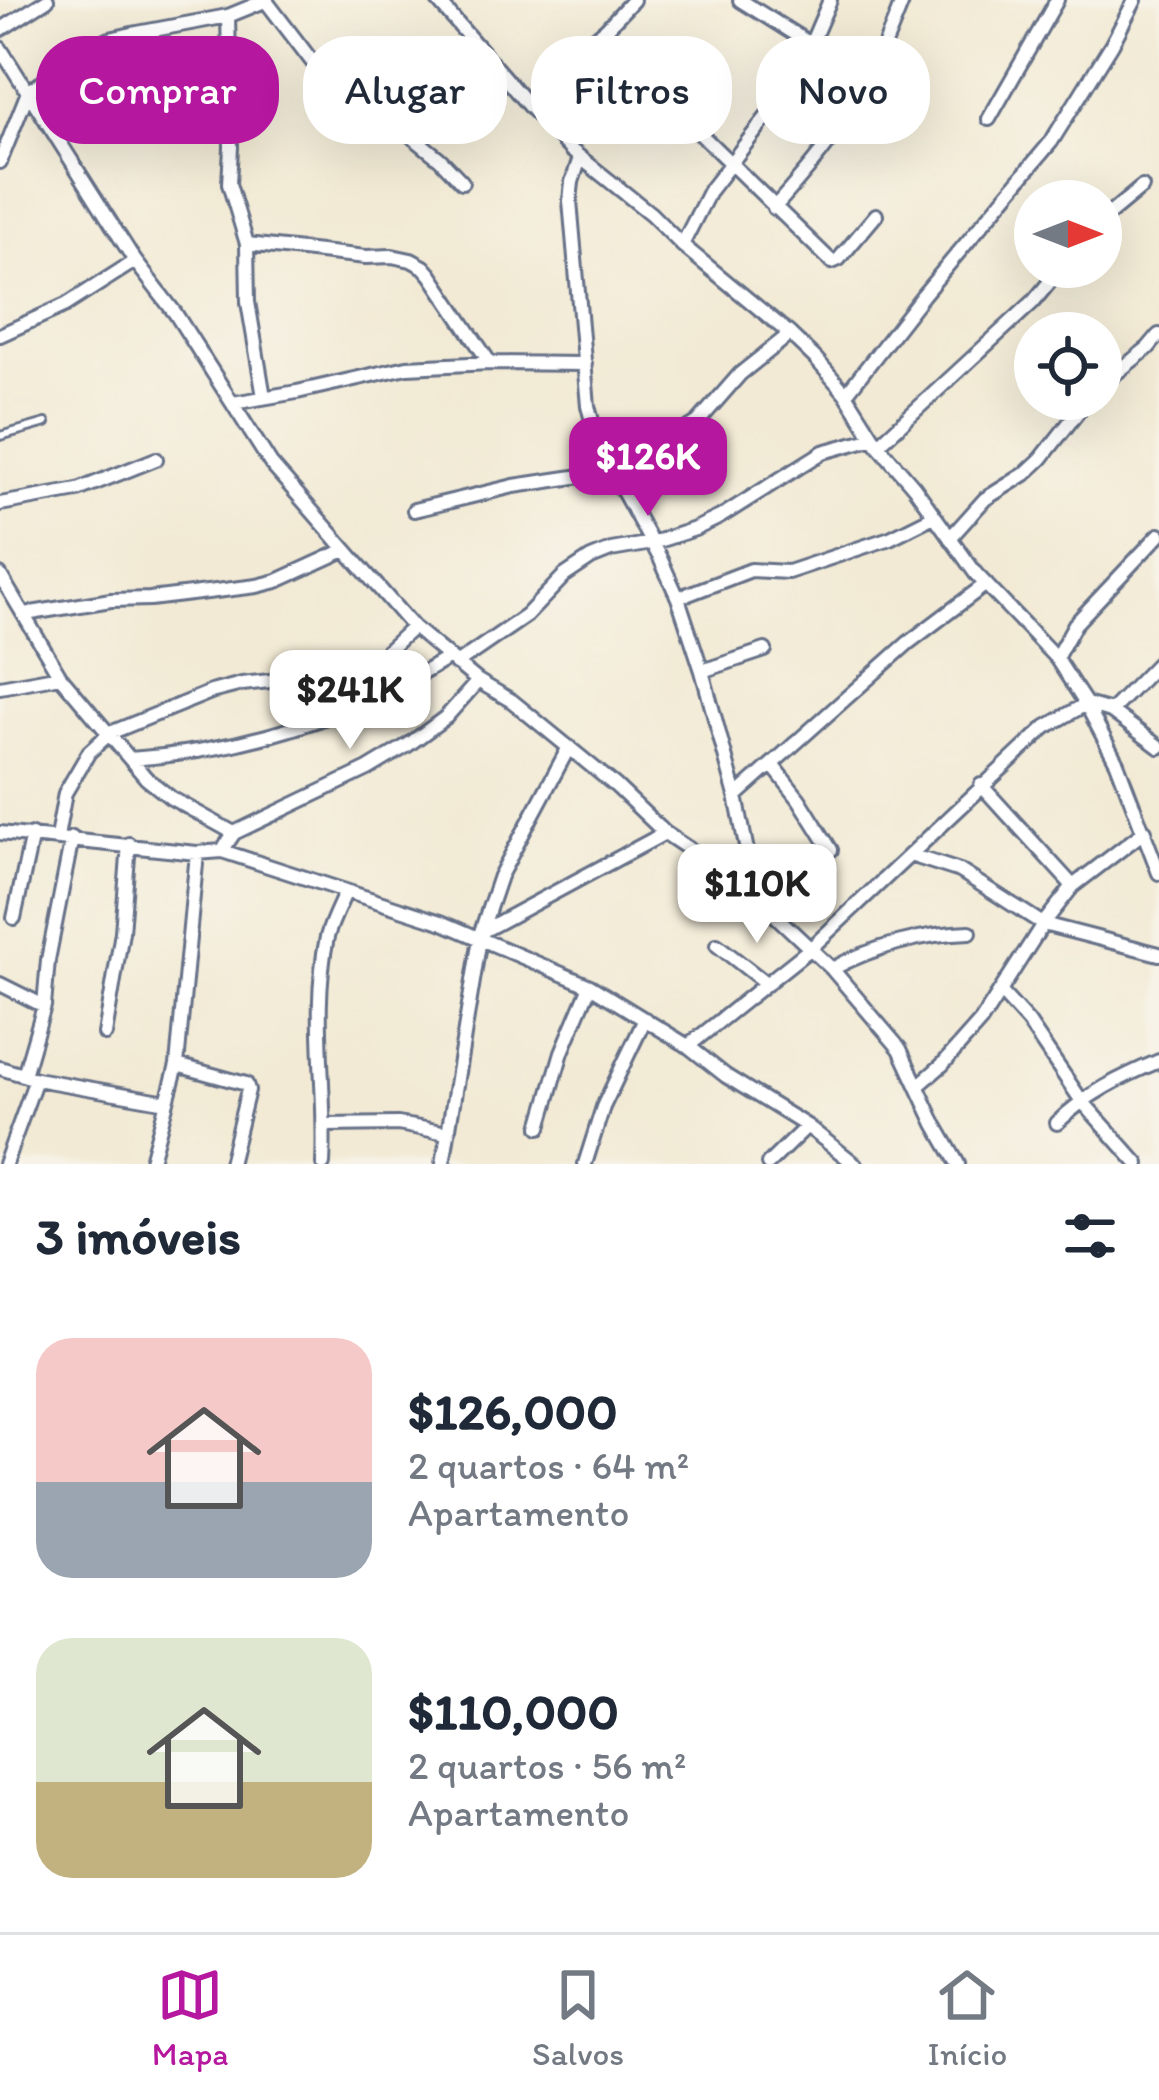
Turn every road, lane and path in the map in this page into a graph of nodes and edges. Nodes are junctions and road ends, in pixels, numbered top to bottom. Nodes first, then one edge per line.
1 (47, 0) edge
2 (267, 0) edge
3 (437, 0) edge
4 (633, 0) edge
5 (740, 0) edge
6 (830, 0) edge
7 (903, 0) edge
8 (1057, 0) edge
9 (1135, 0) edge
10 (243, 5) edge
11 (228, 16) junction
12 (0, 30) edge
13 (798, 36) edge
14 (816, 36) edge
15 (0, 48) edge
16 (28, 92) junction
17 (529, 106) junction
18 (989, 119) dead end
19 (756, 131) edge
20 (711, 144) edge
21 (580, 158) junction
22 (0, 162) edge
23 (730, 162) junction
24 (462, 182) dead end
25 (1142, 187) dead end
26 (1122, 203) edge
27 (774, 208) junction
28 (876, 215) dead end
29 (247, 244) junction
30 (682, 245) junction
31 (135, 261) junction
32 (1045, 288) edge
33 (790, 334) junction
34 (0, 335) edge
35 (1159, 335) edge
36 (490, 363) junction
37 (585, 364) junction
38 (1122, 368) edge
39 (846, 394) junction
40 (264, 397) junction
41 (233, 403) junction
42 (1072, 420) edge
43 (46, 422) dead end
44 (0, 436) edge
45 (876, 441) junction
46 (156, 459) dead end
47 (610, 468) junction
48 (0, 504) edge
49 (414, 511) dead end
50 (934, 516) junction
51 (1159, 535) edge
52 (950, 538) junction
53 (652, 543) junction
54 (345, 550) junction
55 (0, 575) edge
56 (986, 584) junction
57 (678, 598) junction
58 (25, 614) junction
59 (413, 627) junction
60 (765, 650) dead end
61 (1056, 658) junction
62 (452, 661) junction
63 (1159, 662) edge
64 (702, 671) junction
65 (60, 676) junction
66 (478, 682) junction
67 (0, 687) edge
68 (1086, 704) junction
69 (1112, 711) junction
70 (110, 733) junction
71 (568, 747) junction
72 (1159, 747) edge
73 (130, 759) junction
74 (772, 766) junction
75 (981, 785) junction
76 (736, 796) junction
77 (1145, 831) junction
78 (664, 832) junction
79 (0, 833) edge
80 (234, 833) junction
81 (32, 835) junction
82 (65, 838) junction
83 (129, 844) junction
84 (831, 850) dead end
85 (222, 851) junction
86 (197, 853) junction
87 (910, 856) junction
88 (1159, 873) edge
89 (744, 886) junction
90 (1073, 886) junction
91 (345, 893) junction
92 (14, 918) dead end
93 (1043, 924) junction
94 (970, 932) dead end
95 (480, 934) junction
96 (717, 945) dead end
97 (811, 948) junction
98 (1159, 953) edge
99 (832, 969) junction
100 (0, 984) edge
101 (767, 984) junction
102 (590, 986) junction
103 (1000, 992) junction
104 (44, 1006) junction
105 (645, 1019) junction
106 (105, 1034) dead end
107 (688, 1046) junction
108 (1159, 1060) edge
109 (177, 1064) junction
110 (0, 1068) edge
111 (30, 1077) junction
112 (919, 1085) junction
113 (1082, 1100) junction
114 (167, 1102) junction
115 (1057, 1123) dead end
116 (325, 1125) junction
117 (807, 1126) junction
118 (540, 1127) dead end
119 (447, 1133) junction
120 (5, 1164) edge
121 (150, 1164) edge
122 (230, 1164) edge
123 (322, 1164) edge
124 (442, 1164) edge
125 (585, 1164) edge
126 (768, 1164) edge
127 (855, 1164) edge
128 (958, 1164) edge
129 (1138, 1164) edge

1 - 12 street
2 - 10 street
2 - 24 street
3 - 17 street
4 - 17 street
5 - 13 street
6 - 14 street
7 - 27 street
8 - 18 street
9 - 39 street
10 - 11 street
11 - 16 street
11 - 29 street
15 - 16 street
16 - 22 street
16 - 31 street
17 - 21 street
19 - 23 street
20 - 23 street
21 - 30 street
21 - 37 street
23 - 27 street
23 - 30 street
25 - 26 street
27 - 28 street
29 - 36 street
29 - 40 street
30 - 33 street
31 - 34 street
31 - 41 street
32 - 45 street
33 - 39 street
33 - 47 street
35 - 38 street
36 - 37 street
36 - 40 street
37 - 47 street
39 - 45 street
40 - 41 street
41 - 54 street
42 - 52 street
43 - 44 lane
45 - 50 street
45 - 53 street
46 - 48 street
47 - 49 street
47 - 53 street
50 - 52 street
50 - 57 street
51 - 61 street
52 - 56 street
53 - 57 street
53 - 62 street
54 - 58 street
54 - 59 street
55 - 58 street
56 - 61 street
56 - 74 street
57 - 64 street
58 - 65 street
59 - 62 street
59 - 70 street
60 - 64 street
61 - 68 street
62 - 66 street
62 - 73 street
63 - 69 street
64 - 76 street
65 - 67 street
65 - 70 street
66 - 71 street
66 - 80 street
68 - 69 street
68 - 75 street
68 - 77 street
69 - 72 street
70 - 73 street
70 - 82 street
71 - 78 street
71 - 95 street
73 - 80 street
74 - 76 street
74 - 84 street
75 - 87 street
75 - 90 street
76 - 89 street
77 - 88 street
77 - 90 street
78 - 89 street
78 - 95 street
79 - 81 street
80 - 85 street
81 - 82 street
81 - 92 street
82 - 83 street
82 - 104 street
83 - 86 street
83 - 106 street
85 - 86 street
85 - 91 street
86 - 109 street
87 - 93 street
87 - 97 street
89 - 97 street
90 - 93 street
91 - 95 street
91 - 116 street
93 - 98 street
93 - 103 street
94 - 99 street
95 - 102 street
95 - 119 street
96 - 101 street
97 - 99 street
97 - 101 street
99 - 112 street
100 - 104 street
101 - 107 street
102 - 105 street
102 - 118 street
103 - 112 street
103 - 113 street
104 - 111 street
105 - 107 street
105 - 125 street
107 - 117 street
108 - 113 street
109 - 114 street
109 - 122 street
110 - 111 street
111 - 114 street
111 - 120 street
112 - 128 street
113 - 115 street
113 - 129 street
114 - 121 street
116 - 119 street
116 - 123 street
117 - 126 street
117 - 127 street
119 - 124 street

